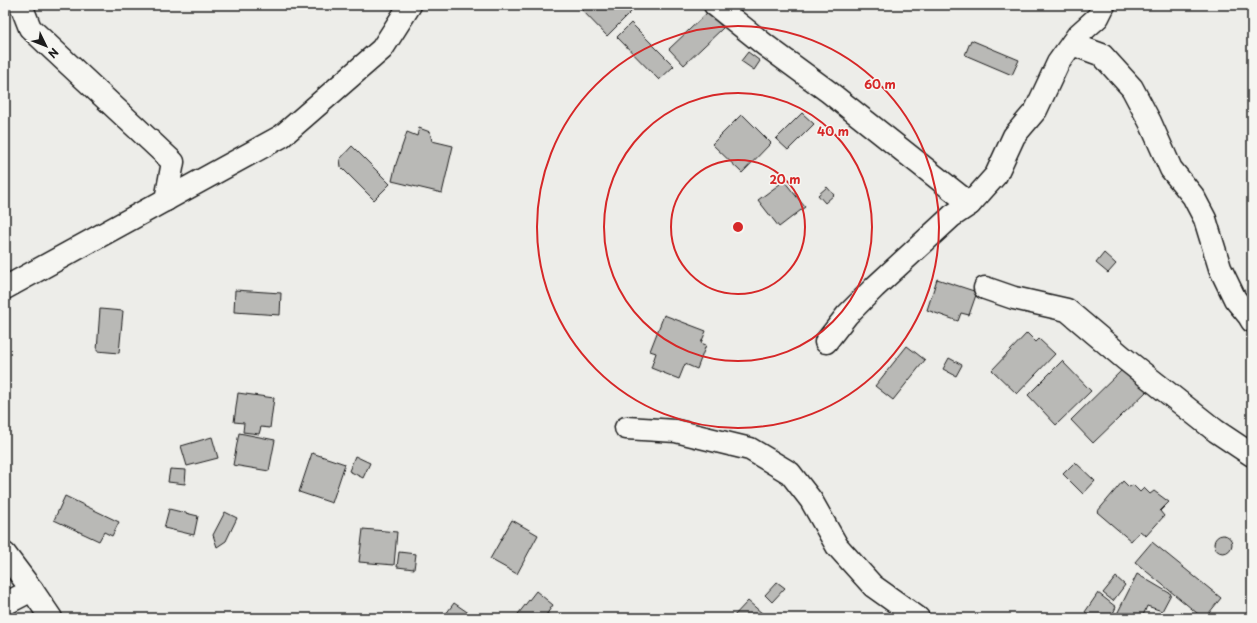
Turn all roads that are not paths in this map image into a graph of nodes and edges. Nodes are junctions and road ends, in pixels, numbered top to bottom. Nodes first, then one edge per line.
1 (20, 5) edge
2 (410, 5) edge
3 (716, 5) edge
4 (1104, 5) edge
5 (1072, 44) junction
6 (166, 200) junction
7 (970, 204) junction
8 (5, 288) edge
9 (985, 288) dead end
10 (1252, 321) edge
11 (826, 342) dead end
12 (626, 428) dead end
13 (1252, 455) edge
14 (5, 554) edge
15 (32, 590) junction
16 (5, 604) edge
17 (51, 618) edge
18 (918, 618) edge

1 - 6 street
2 - 6 street
3 - 7 street
4 - 5 street
5 - 7 street
5 - 10 street
6 - 8 street
7 - 11 street
9 - 13 street
12 - 18 street
14 - 15 street
15 - 16 street
15 - 17 street

